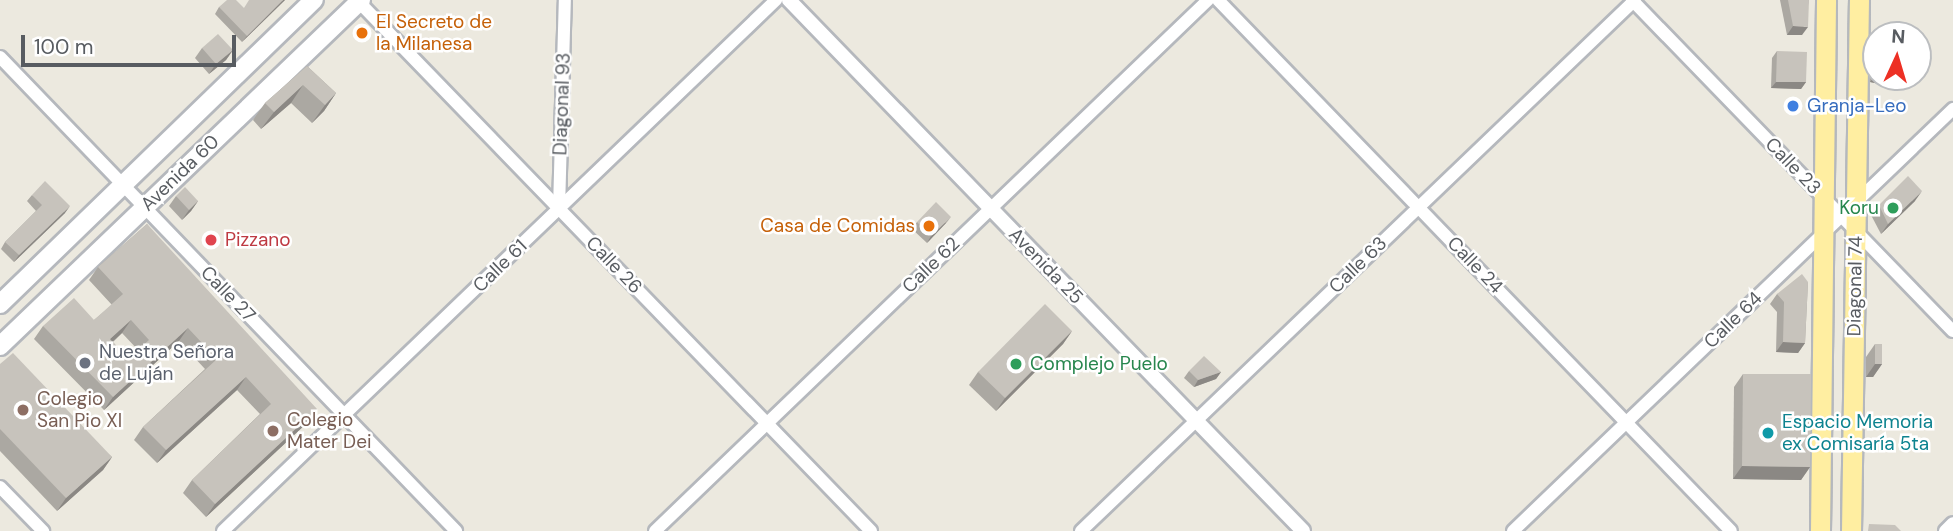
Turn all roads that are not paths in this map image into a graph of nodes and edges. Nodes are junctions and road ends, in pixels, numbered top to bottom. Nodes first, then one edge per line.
1 (314, 0) edge
2 (565, 0) edge
3 (776, 0) edge
4 (789, 0) edge
5 (1208, 0) edge
6 (1218, 0) edge
7 (1634, 0) edge
8 (1826, 0) edge
9 (1859, 0) edge
10 (359, 1) edge
11 (0, 57) edge
12 (1953, 110) edge
13 (123, 185) junction
14 (1824, 198) junction
15 (145, 207) junction
16 (991, 208) junction
17 (1419, 208) junction
18 (559, 209) junction
19 (1851, 216) junction
20 (1823, 234) junction
21 (0, 304) edge
22 (1953, 331) edge
23 (0, 346) edge
24 (344, 415) junction
25 (1196, 421) junction
26 (1626, 422) junction
27 (767, 423) junction
28 (0, 487) edge
29 (1953, 523) edge
30 (43, 531) edge
31 (223, 531) edge
32 (456, 531) edge
33 (654, 531) edge
34 (871, 531) edge
35 (1081, 531) edge
36 (1303, 531) edge
37 (1513, 531) edge
38 (1731, 531) edge
39 (1820, 531) edge
40 (1851, 531) edge
41 (1945, 531) edge

1 - 13 main road, Avenida 60
2 - 18 street, Diagonal 93
3 - 18 street, Calle 61
4 - 16 street, Avenida 25
5 - 16 street, Calle 62
6 - 17 street, Calle 24
7 - 14 street, Calle 23
7 - 17 street, Calle 63
8 - 14 main road, Diagonal 74
9 - 19 main road, Diagonal 74
10 - 15 main road, Avenida 60
10 - 18 street, Calle 26
11 - 13 street, Calle 27
12 - 19 street, Calle 64
13 - 15 street, Calle 27
13 - 21 main road, Avenida 60
14 - 19 street, Calle 23
14 - 20 main road, Diagonal 74
15 - 23 main road, Avenida 60
15 - 24 street, Calle 27
16 - 25 street, Avenida 25
16 - 27 street, Calle 62
17 - 25 street, Calle 63
17 - 26 street, Calle 24
18 - 24 street, Calle 61
18 - 27 street, Calle 26
19 - 20 street, Calle 64
19 - 22 street, Calle 23
19 - 40 main road, Diagonal 74
20 - 26 street, Calle 64
20 - 39 main road, Diagonal 74
24 - 31 street, Calle 61
24 - 32 street, Calle 27
25 - 35 street, Calle 63
25 - 36 street, Avenida 25
26 - 37 street, Calle 64
26 - 38 street, Calle 24
27 - 33 street, Calle 62
27 - 34 street, Calle 26
28 - 30 street
29 - 41 street

